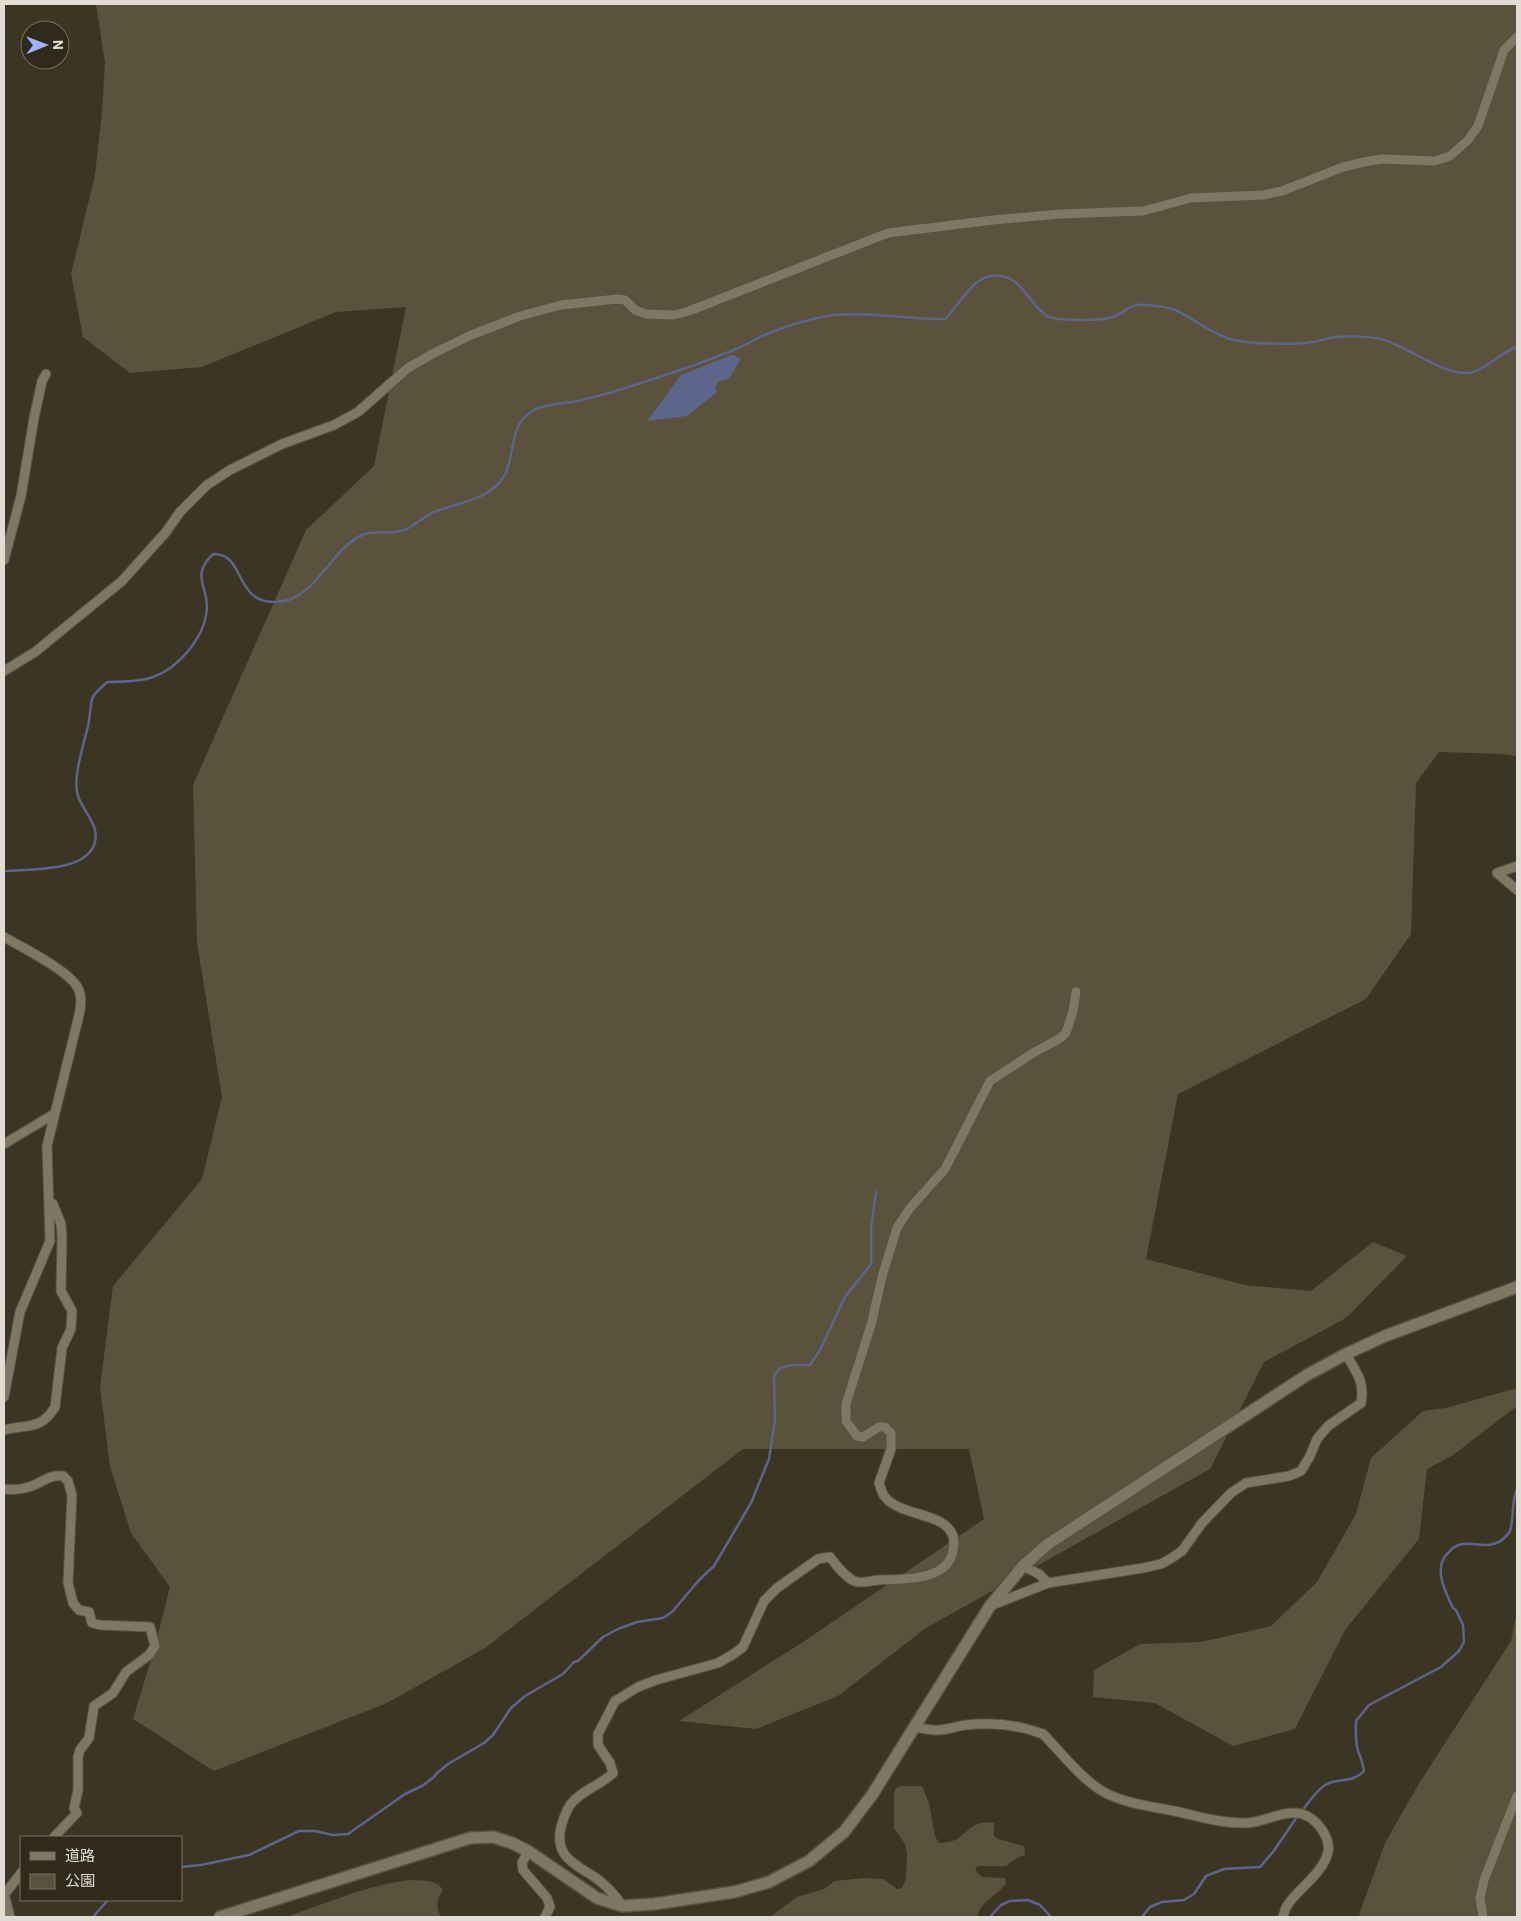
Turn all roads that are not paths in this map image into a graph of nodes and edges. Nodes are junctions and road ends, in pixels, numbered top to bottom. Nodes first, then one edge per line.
1 (1517, 37) edge
2 (46, 374) dead end
3 (4, 560) edge
4 (4, 671) edge
5 (1517, 866) edge
6 (1517, 890) edge
7 (4, 937) edge
8 (1076, 992) dead end
9 (54, 1114) junction
10 (4, 1144) edge
11 (48, 1195) junction
12 (1517, 1287) edge
13 (1346, 1354) junction
14 (4, 1397) edge
15 (4, 1430) edge
16 (4, 1489) edge
17 (1023, 1566) junction
18 (1048, 1583) junction
19 (990, 1606) junction
20 (916, 1727) junction
21 (1517, 1796) edge
22 (55, 1836) edge
23 (528, 1851) junction
24 (20, 1873) edge
25 (4, 1895) edge
26 (622, 1906) junction
27 (10, 1917) edge
28 (220, 1917) edge
29 (545, 1917) edge
30 (1283, 1917) edge
31 (1483, 1917) edge

1 - 4 street
2 - 3 street
5 - 6 street
7 - 9 street
8 - 26 street
9 - 10 street
9 - 11 street
11 - 14 street
11 - 15 street
12 - 13 street
13 - 17 street
13 - 18 street
16 - 22 street
17 - 18 street
17 - 19 street
18 - 19 street
19 - 20 street
20 - 26 street
20 - 30 street
21 - 31 street
23 - 26 street
23 - 28 street
23 - 29 street
24 - 25 street
25 - 27 street

